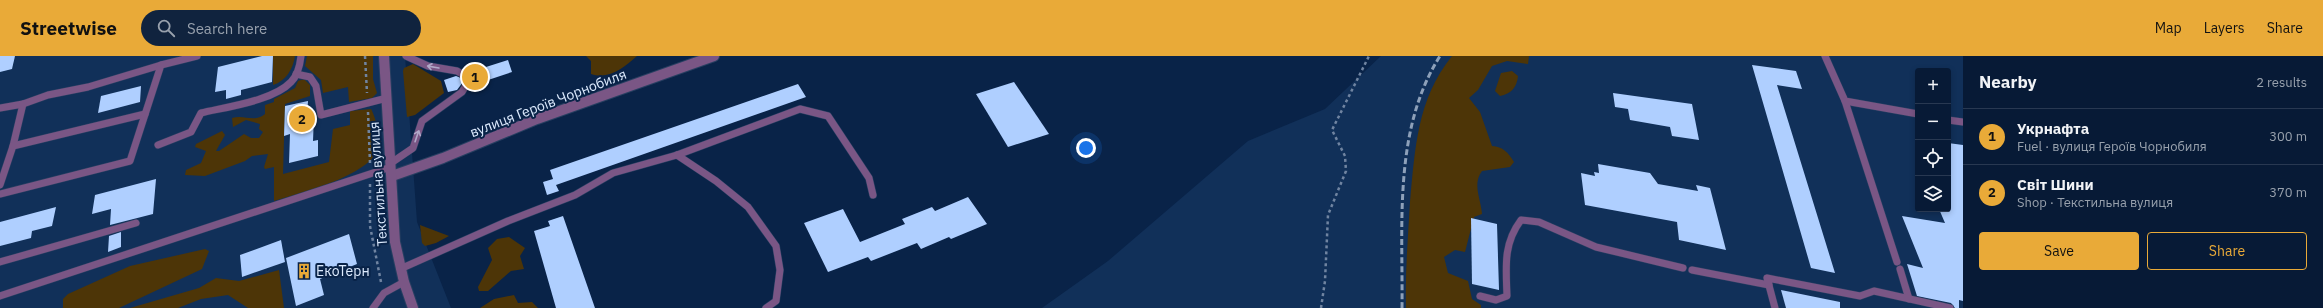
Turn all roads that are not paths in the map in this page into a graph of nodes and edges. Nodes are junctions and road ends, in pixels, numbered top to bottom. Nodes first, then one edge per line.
1 (197, 56) edge
2 (301, 56) edge
3 (384, 56) edge
4 (406, 56) edge
5 (714, 56) edge
6 (1825, 56) edge
7 (161, 65) junction
8 (296, 74) junction
9 (462, 74) dead end
10 (465, 87) dead end
11 (387, 98) junction
12 (1845, 101) junction
13 (23, 104) junction
14 (0, 108) edge
15 (1915, 113) edge
16 (145, 114) junction
17 (1951, 120) edge
18 (1963, 122) edge
19 (158, 145) dead end
20 (13, 146) junction
21 (677, 155) junction
22 (391, 168) junction
23 (0, 185) edge
24 (0, 194) edge
25 (873, 195) dead end
26 (136, 223) dead end
27 (0, 262) edge
28 (1683, 268) dead end
29 (400, 269) junction
30 (1692, 270) dead end
31 (404, 282) junction
32 (1769, 285) junction
33 (0, 296) edge
34 (1480, 296) dead end
35 (1909, 299) junction
36 (374, 308) edge
37 (413, 308) edge
38 (766, 308) edge
39 (1774, 308) edge
40 (1950, 308) edge

1 - 7 lane
2 - 8 lane
3 - 11 street, Текстильна вулиця
9 -> 4 lane
5 - 22 street, вулиця Героїв Чорнобиля
6 - 12 lane
7 - 13 lane
7 - 16 lane
8 - 11 lane
8 - 19 lane
22 -> 10 lane
11 - 22 street, Текстильна вулиця
12 - 15 lane
12 - 35 lane
13 - 14 lane
13 - 20 lane
16 - 20 lane
16 - 24 lane
17 - 18 lane
20 - 23 lane
21 - 25 lane
21 - 29 lane
21 - 38 lane
22 - 29 street, Текстильна вулиця
22 - 33 lane
26 - 27 lane
28 - 34 lane
29 - 31 street, Текстильна вулиця
30 - 32 lane
31 - 36 lane
31 - 37 street, Текстильна вулиця
32 - 35 lane
32 - 39 lane
35 - 40 lane

